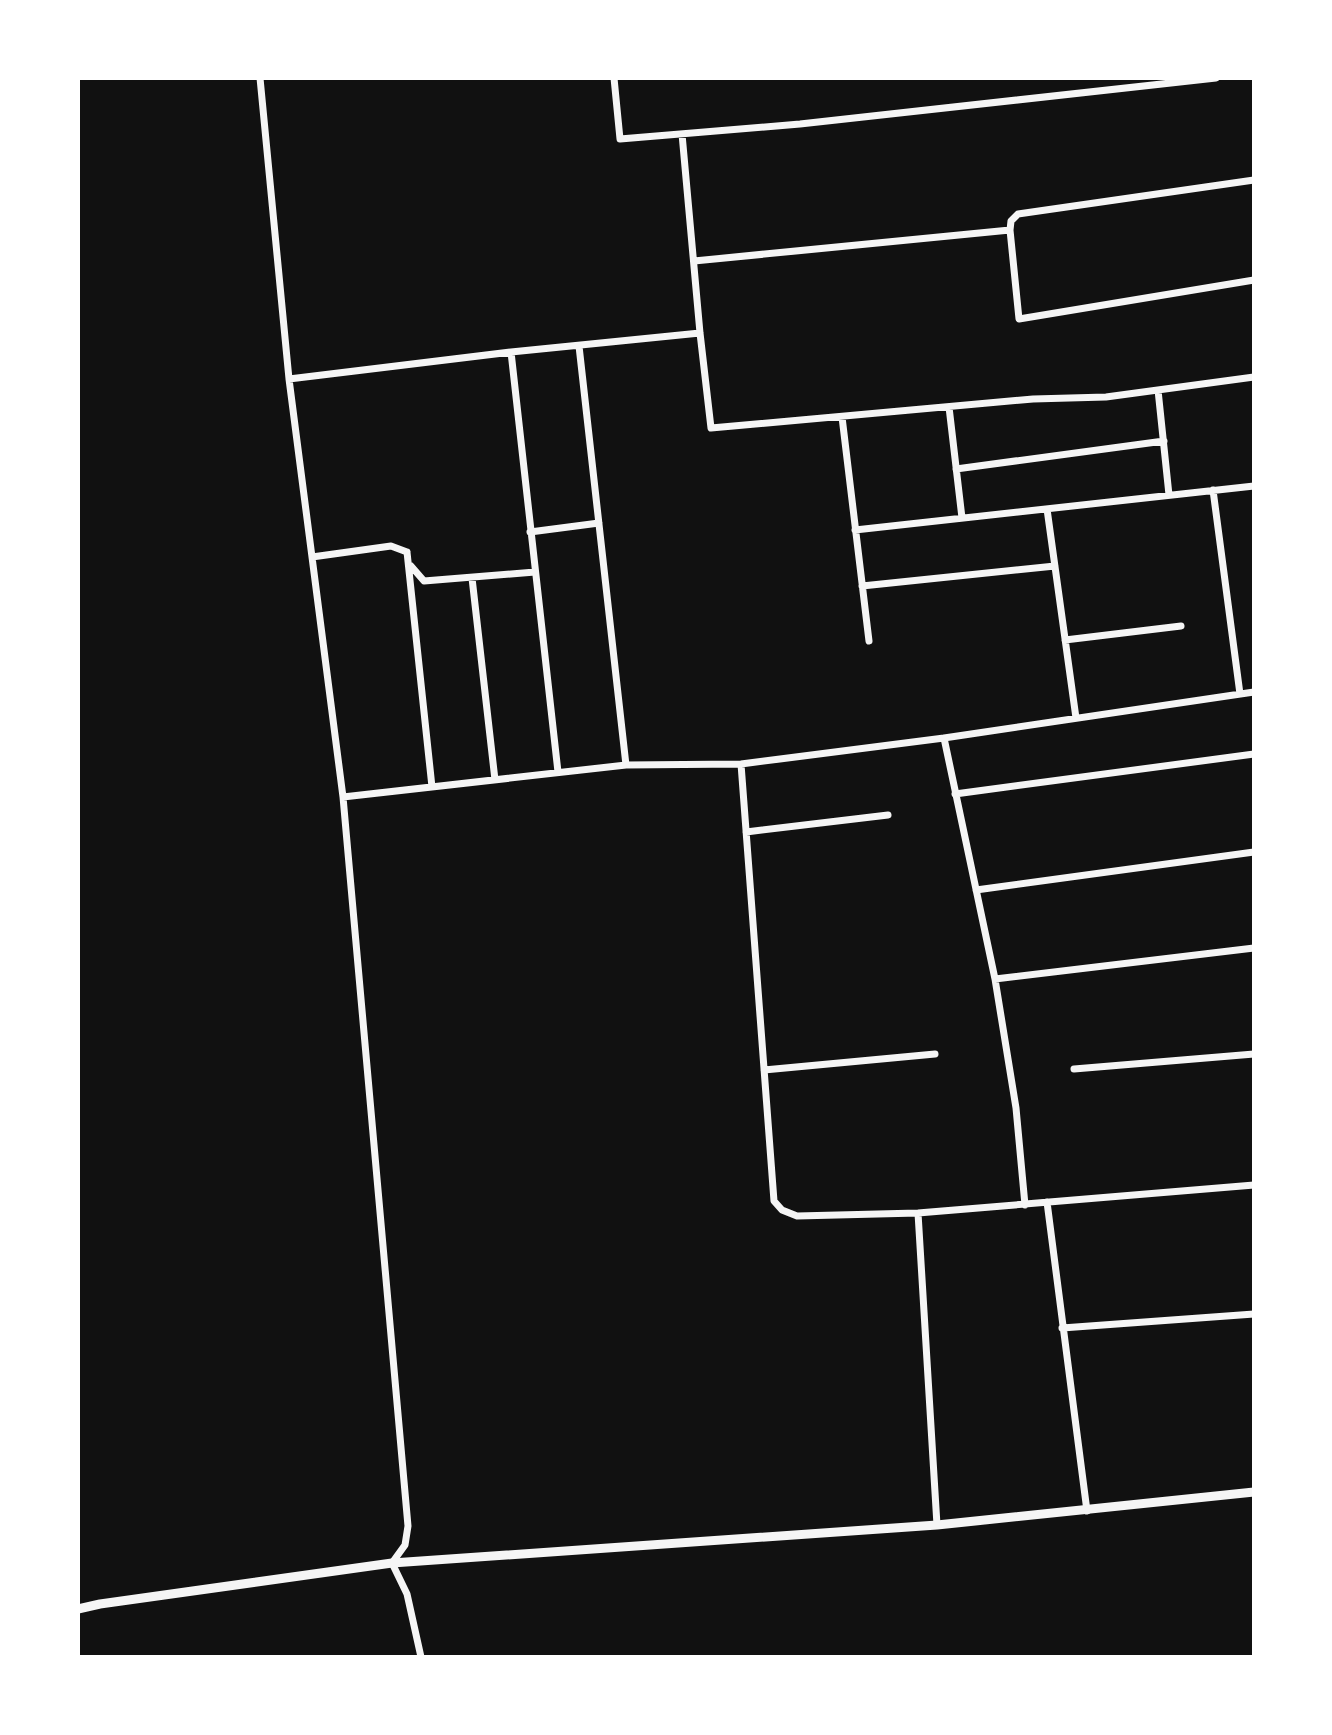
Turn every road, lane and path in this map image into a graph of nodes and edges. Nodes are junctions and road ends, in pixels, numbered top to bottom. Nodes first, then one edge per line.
1 (260, 78) edge
2 (614, 78) edge
3 (1216, 78) edge
4 (682, 134) junction
5 (1254, 180) edge
6 (1010, 230) junction
7 (694, 261) junction
8 (1254, 280) edge
9 (700, 333) junction
10 (579, 346) junction
11 (511, 352) junction
12 (1254, 377) edge
13 (289, 379) junction
14 (1158, 390) junction
15 (949, 407) junction
16 (842, 417) junction
17 (1164, 441) junction
18 (956, 469) junction
19 (1254, 486) edge
20 (1213, 490) junction
21 (1169, 495) junction
22 (1047, 509) junction
23 (962, 518) junction
24 (599, 523) junction
25 (855, 530) junction
26 (530, 532) junction
27 (407, 552) junction
28 (312, 557) junction
29 (1055, 566) junction
30 (535, 572) junction
31 (472, 578) junction
32 (862, 586) junction
33 (1181, 626) dead end
34 (1065, 640) junction
35 (869, 641) dead end
36 (1254, 692) edge
37 (1240, 694) junction
38 (1076, 718) junction
39 (944, 738) junction
40 (1254, 754) edge
41 (741, 764) junction
42 (626, 765) junction
43 (558, 772) junction
44 (495, 780) junction
45 (432, 787) junction
46 (955, 794) junction
47 (343, 797) junction
48 (888, 815) dead end
49 (746, 832) junction
50 (1254, 852) edge
51 (976, 890) junction
52 (1254, 948) edge
53 (995, 979) junction
54 (935, 1054) dead end
55 (1254, 1054) edge
56 (1074, 1069) dead end
57 (764, 1070) junction
58 (1254, 1185) edge
59 (1047, 1202) junction
60 (1025, 1205) junction
61 (918, 1213) junction
62 (1254, 1314) edge
63 (1062, 1328) junction
64 (1254, 1492) edge
65 (1087, 1511) junction
66 (937, 1525) junction
67 (392, 1563) junction
68 (78, 1609) edge
69 (421, 1657) edge

1 - 13 street
2 - 4 street
3 - 4 street
4 - 7 street
5 - 6 street
6 - 7 street
6 - 8 street
7 - 9 street
9 - 10 street
9 - 16 street
10 - 11 street
10 - 24 street
11 - 13 street
11 - 26 street
12 - 14 street
13 - 28 street
14 - 15 street
14 - 17 street
15 - 16 street
15 - 18 street
16 - 25 street
17 - 18 street
17 - 21 street
18 - 23 street
19 - 20 street
20 - 21 street
20 - 37 street
21 - 22 street
22 - 23 street
22 - 29 street
23 - 25 street
24 - 26 street
24 - 42 street
25 - 32 street
26 - 30 street
27 - 28 street
27 - 31 street
27 - 45 street
28 - 47 street
29 - 32 street
29 - 34 street
30 - 31 street
30 - 43 street
31 - 44 street
32 - 35 street
33 - 34 street
34 - 38 street
36 - 37 street
37 - 38 street
38 - 39 street
39 - 41 street
39 - 46 street
40 - 46 street
41 - 42 street
41 - 49 street
42 - 43 street
43 - 44 street
44 - 45 street
45 - 47 street
46 - 51 street
47 - 67 street
48 - 49 street
49 - 57 street
50 - 51 street
51 - 53 street
52 - 53 street
53 - 60 street
54 - 57 street
55 - 56 street
57 - 61 street
58 - 59 street
59 - 60 street
59 - 63 street
60 - 61 street
61 - 66 street
62 - 63 street
63 - 65 street
64 - 65 street
65 - 66 street
66 - 67 street
67 - 68 street
67 - 69 street

